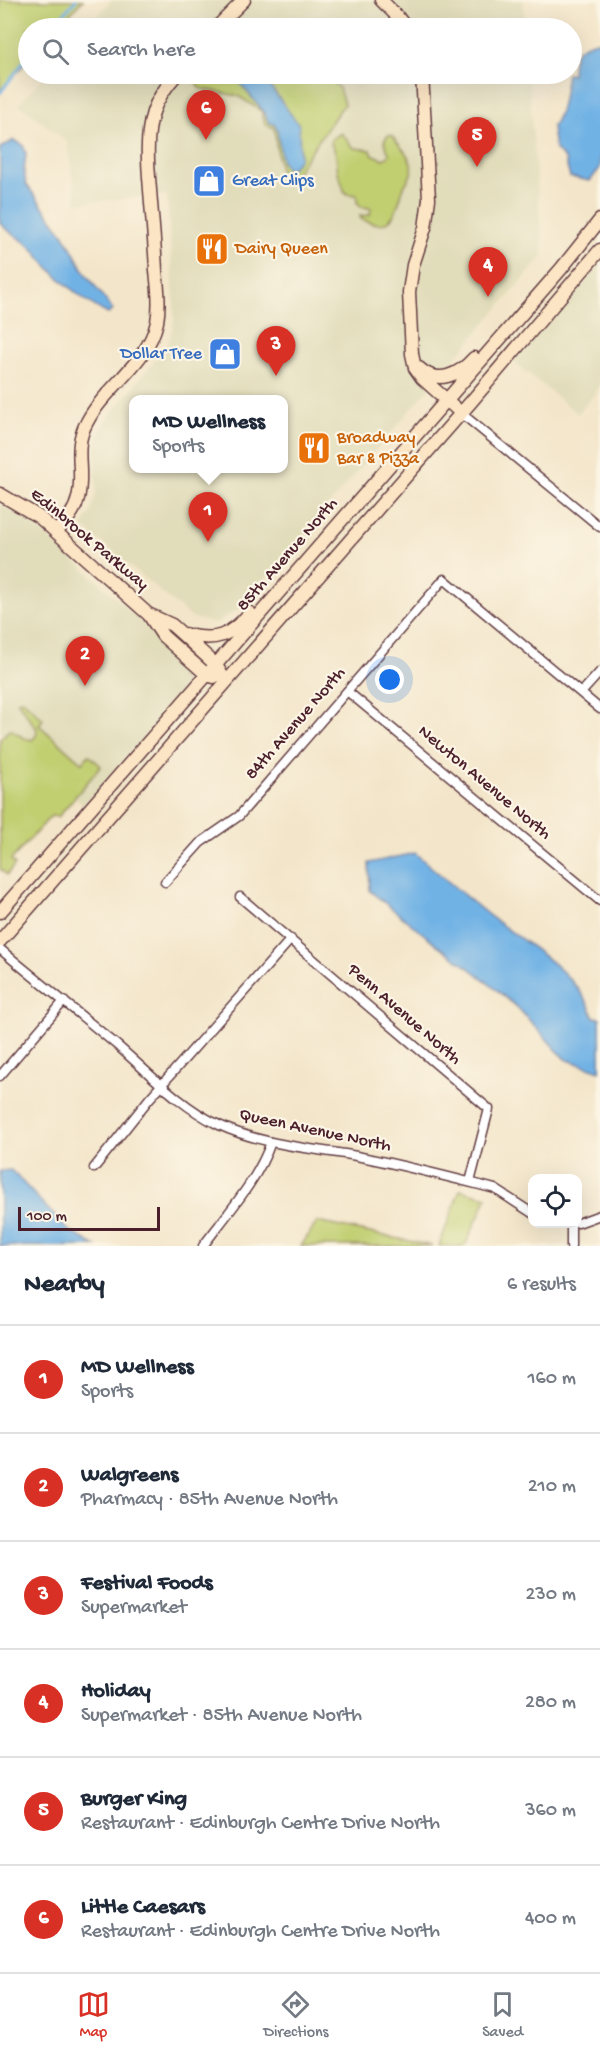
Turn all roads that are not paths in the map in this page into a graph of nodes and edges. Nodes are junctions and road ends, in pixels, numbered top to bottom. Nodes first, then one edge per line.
1 (243, 0) edge
2 (381, 0) edge
3 (226, 18) edge
4 (398, 18) edge
5 (169, 84) edge
6 (423, 84) edge
7 (600, 220) edge
8 (600, 250) edge
9 (529, 307) junction
10 (413, 360) junction
11 (446, 401) junction
12 (461, 414) junction
13 (3, 495) edge
14 (343, 519) junction
15 (600, 527) edge
16 (56, 532) junction
17 (148, 614) junction
18 (181, 633) junction
19 (216, 664) junction
20 (600, 672) edge
21 (207, 675) junction
22 (226, 682) junction
23 (347, 691) junction
24 (581, 693) junction
25 (600, 709) edge
26 (165, 882) dead end
27 (240, 897) dead end
28 (600, 900) edge
29 (0, 912) edge
30 (291, 939) junction
31 (0, 941) edge
32 (0, 949) edge
33 (64, 1001) junction
34 (0, 1076) edge
35 (163, 1085) junction
36 (271, 1142) junction
37 (94, 1168) dead end
38 (470, 1182) junction
39 (528, 1211) edge
40 (600, 1215) edge
41 (582, 1221) edge
42 (571, 1228) edge
43 (203, 1246) edge
44 (571, 1246) edge

1 - 3 main road
2 - 4 main road
5 - 16 main road
6 - 10 main road
7 - 9 main road, 85th Avenue North
8 - 12 main road, 85th Avenue North
9 - 10 main road
9 - 11 main road, 85th Avenue North
10 - 11 main road
11 - 12 main road
11 - 14 main road, 85th Avenue North
12 - 15 street
12 - 22 main road, 85th Avenue North
13 - 16 main road, Edinbrook Parkway
14 - 18 main road
14 - 19 main road, 85th Avenue North
16 - 17 main road, Edinbrook Parkway
17 - 18 main road, Edinbrook Parkway
17 - 21 main road, Edinbrook Parkway
18 - 19 main road, Edinbrook Parkway
19 - 21 main road, 85th Avenue North
19 - 22 main road, Edinbrook Parkway
20 - 24 street
21 - 22 main road, Edinbrook Parkway
21 - 29 main road, 85th Avenue North
22 - 31 main road, 85th Avenue North
23 - 24 street, 84th Avenue North
23 - 26 street, 84th Avenue North
23 - 28 street, Newton Avenue North
24 - 25 street
27 - 30 street, Penn Avenue North
30 - 35 street
30 - 38 street, Penn Avenue North
32 - 33 street, Queen Avenue North
33 - 34 street
33 - 35 street, Queen Avenue North
35 - 36 street, Queen Avenue North
35 - 37 street
36 - 38 street, Queen Avenue North
36 - 43 street
38 - 39 street, Queen Avenue North
40 - 41 street
42 - 44 street

